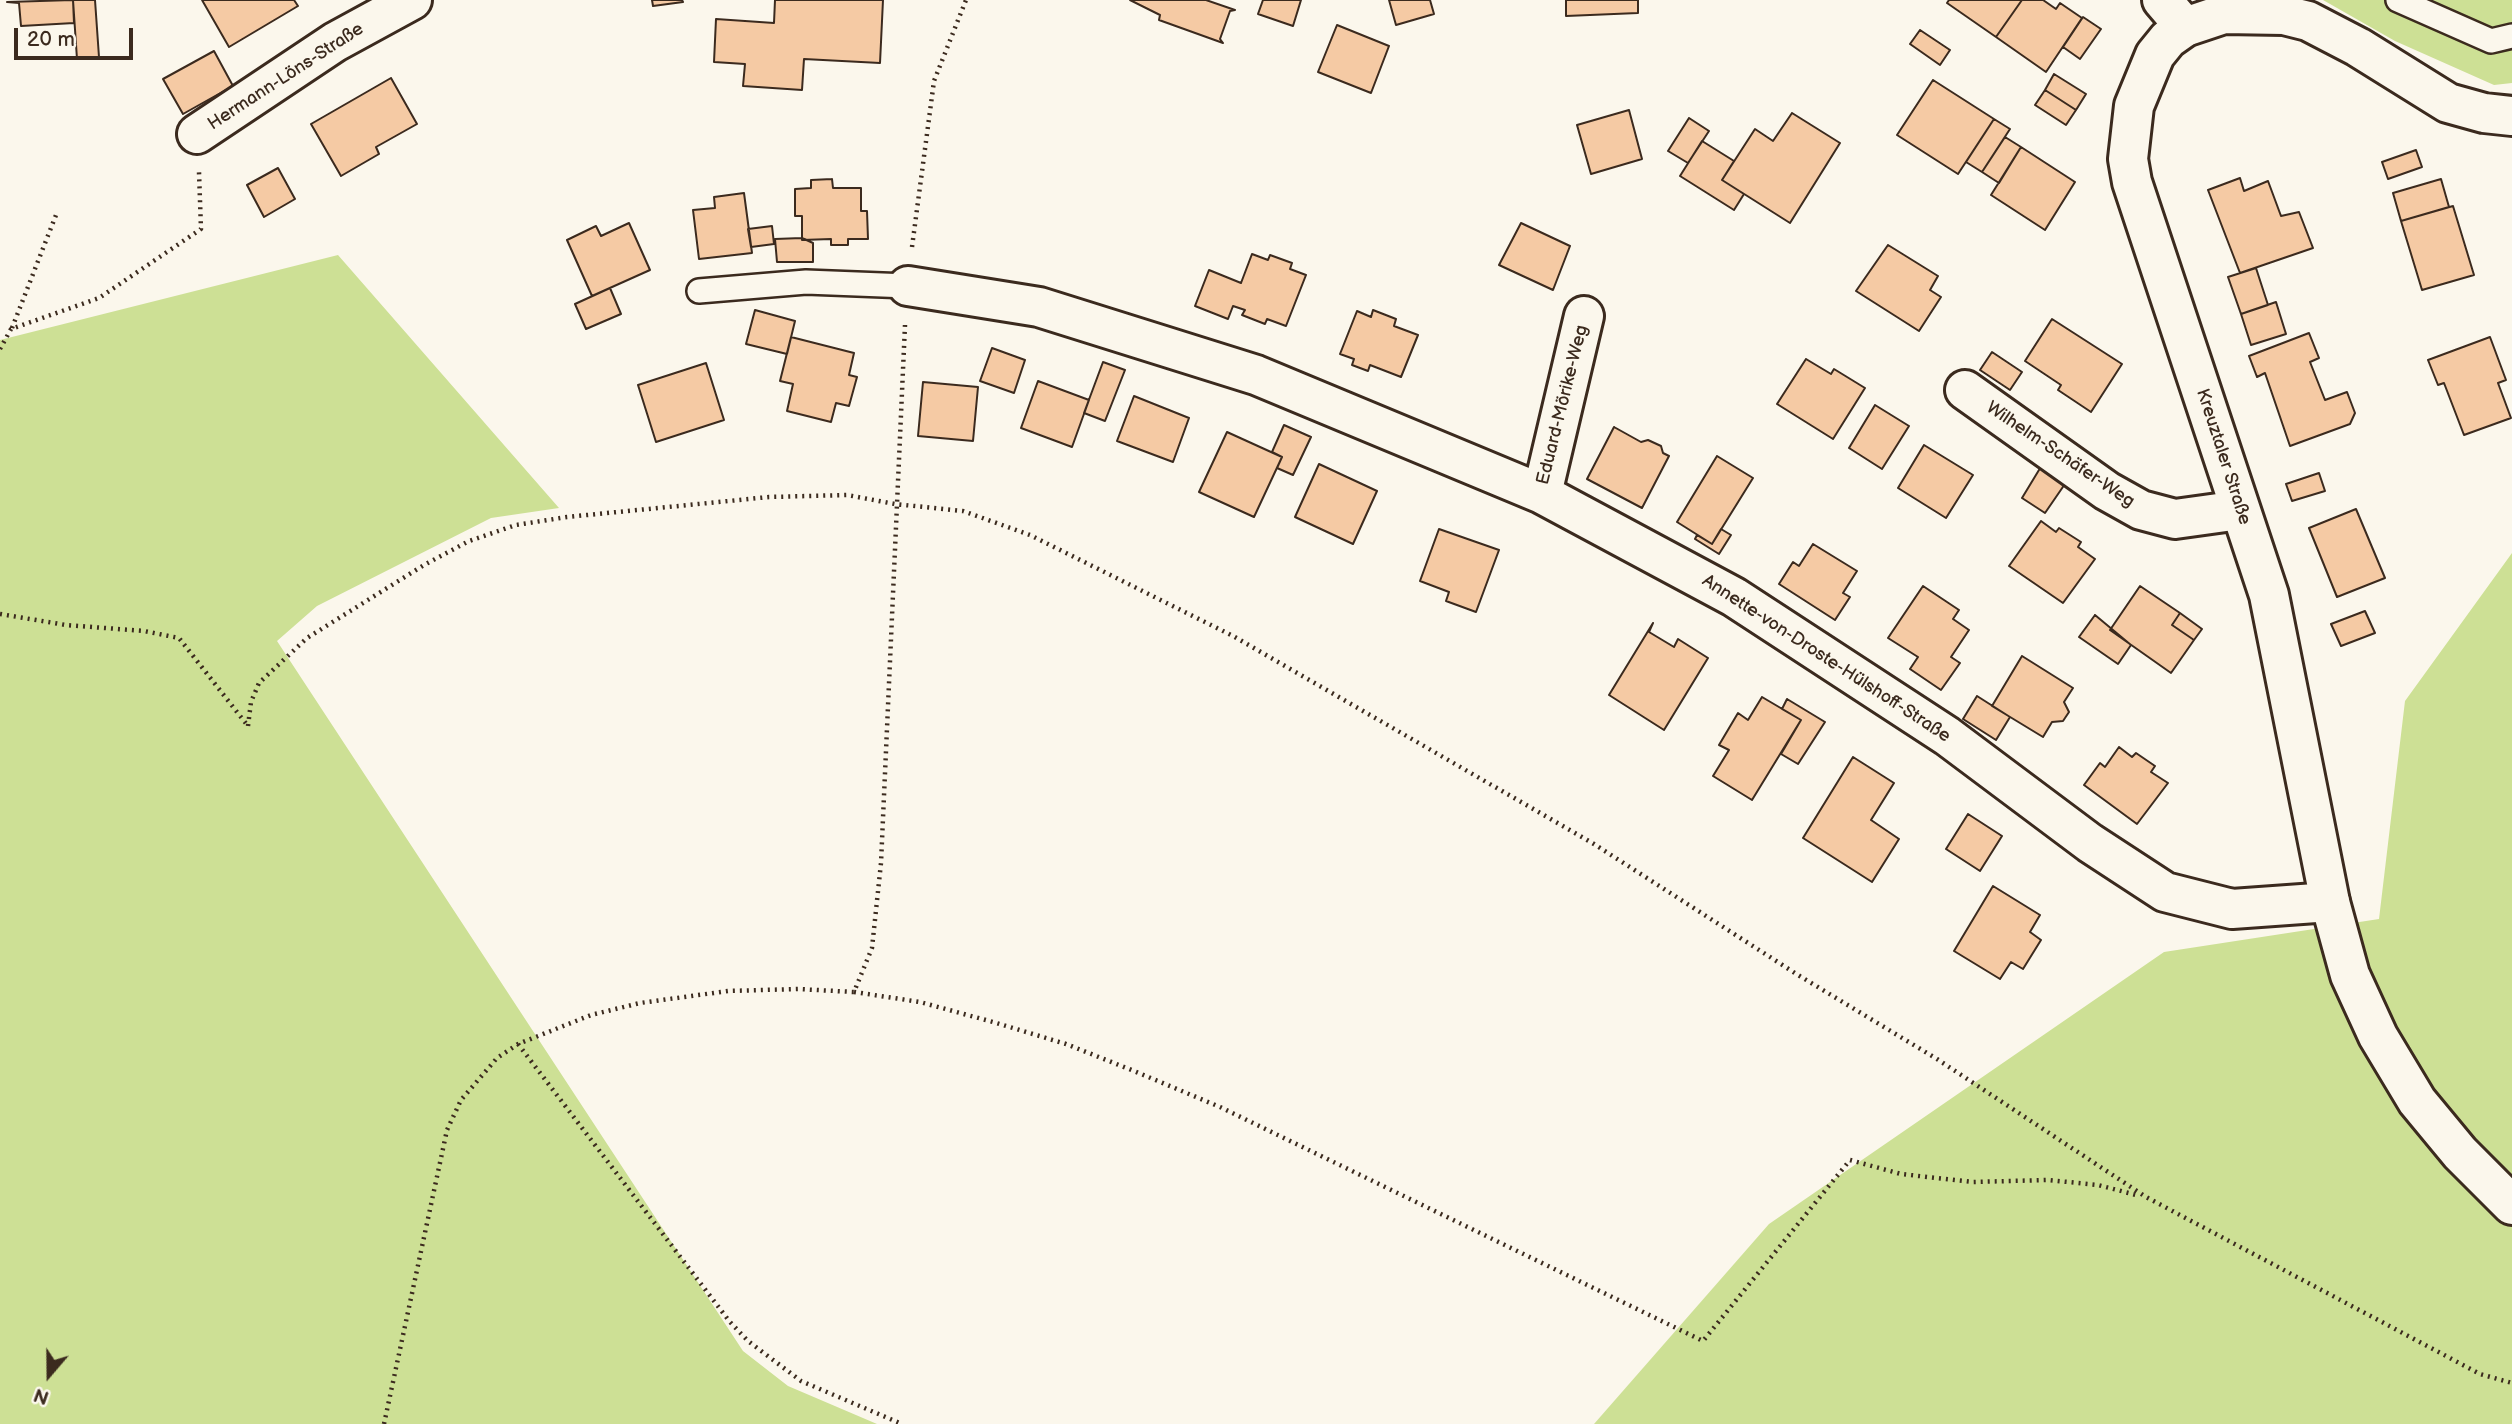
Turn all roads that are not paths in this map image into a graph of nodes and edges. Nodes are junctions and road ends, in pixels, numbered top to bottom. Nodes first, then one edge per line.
1 (412, 0) edge
2 (2398, 0) edge
3 (2174, 13) edge
4 (2512, 36) edge
5 (2512, 116) edge
6 (197, 134) road end
7 (908, 286) joint
8 (699, 291) dead end
9 (1584, 316) dead end
10 (1965, 390) dead end
11 (1542, 494) junction
12 (2240, 510) junction
13 (2330, 902) junction
14 (2512, 1205) edge

1 - 6 street, Hermann-Löns-Straße
2 - 4 lane
3 - 5 street, Kreuztaler Straße
3 - 12 street, Kreuztaler Straße
7 - 8 lane
7 - 11 street, Annette-von-Droste-Hülshoff-Straße
9 - 11 street, Eduard-Mörike-Weg
10 - 12 street, Wilhelm-Schäfer-Weg
11 - 13 street, Annette-von-Droste-Hülshoff-Straße
12 - 13 street, Kreuztaler Straße
13 - 14 street, Kreuztaler Straße

